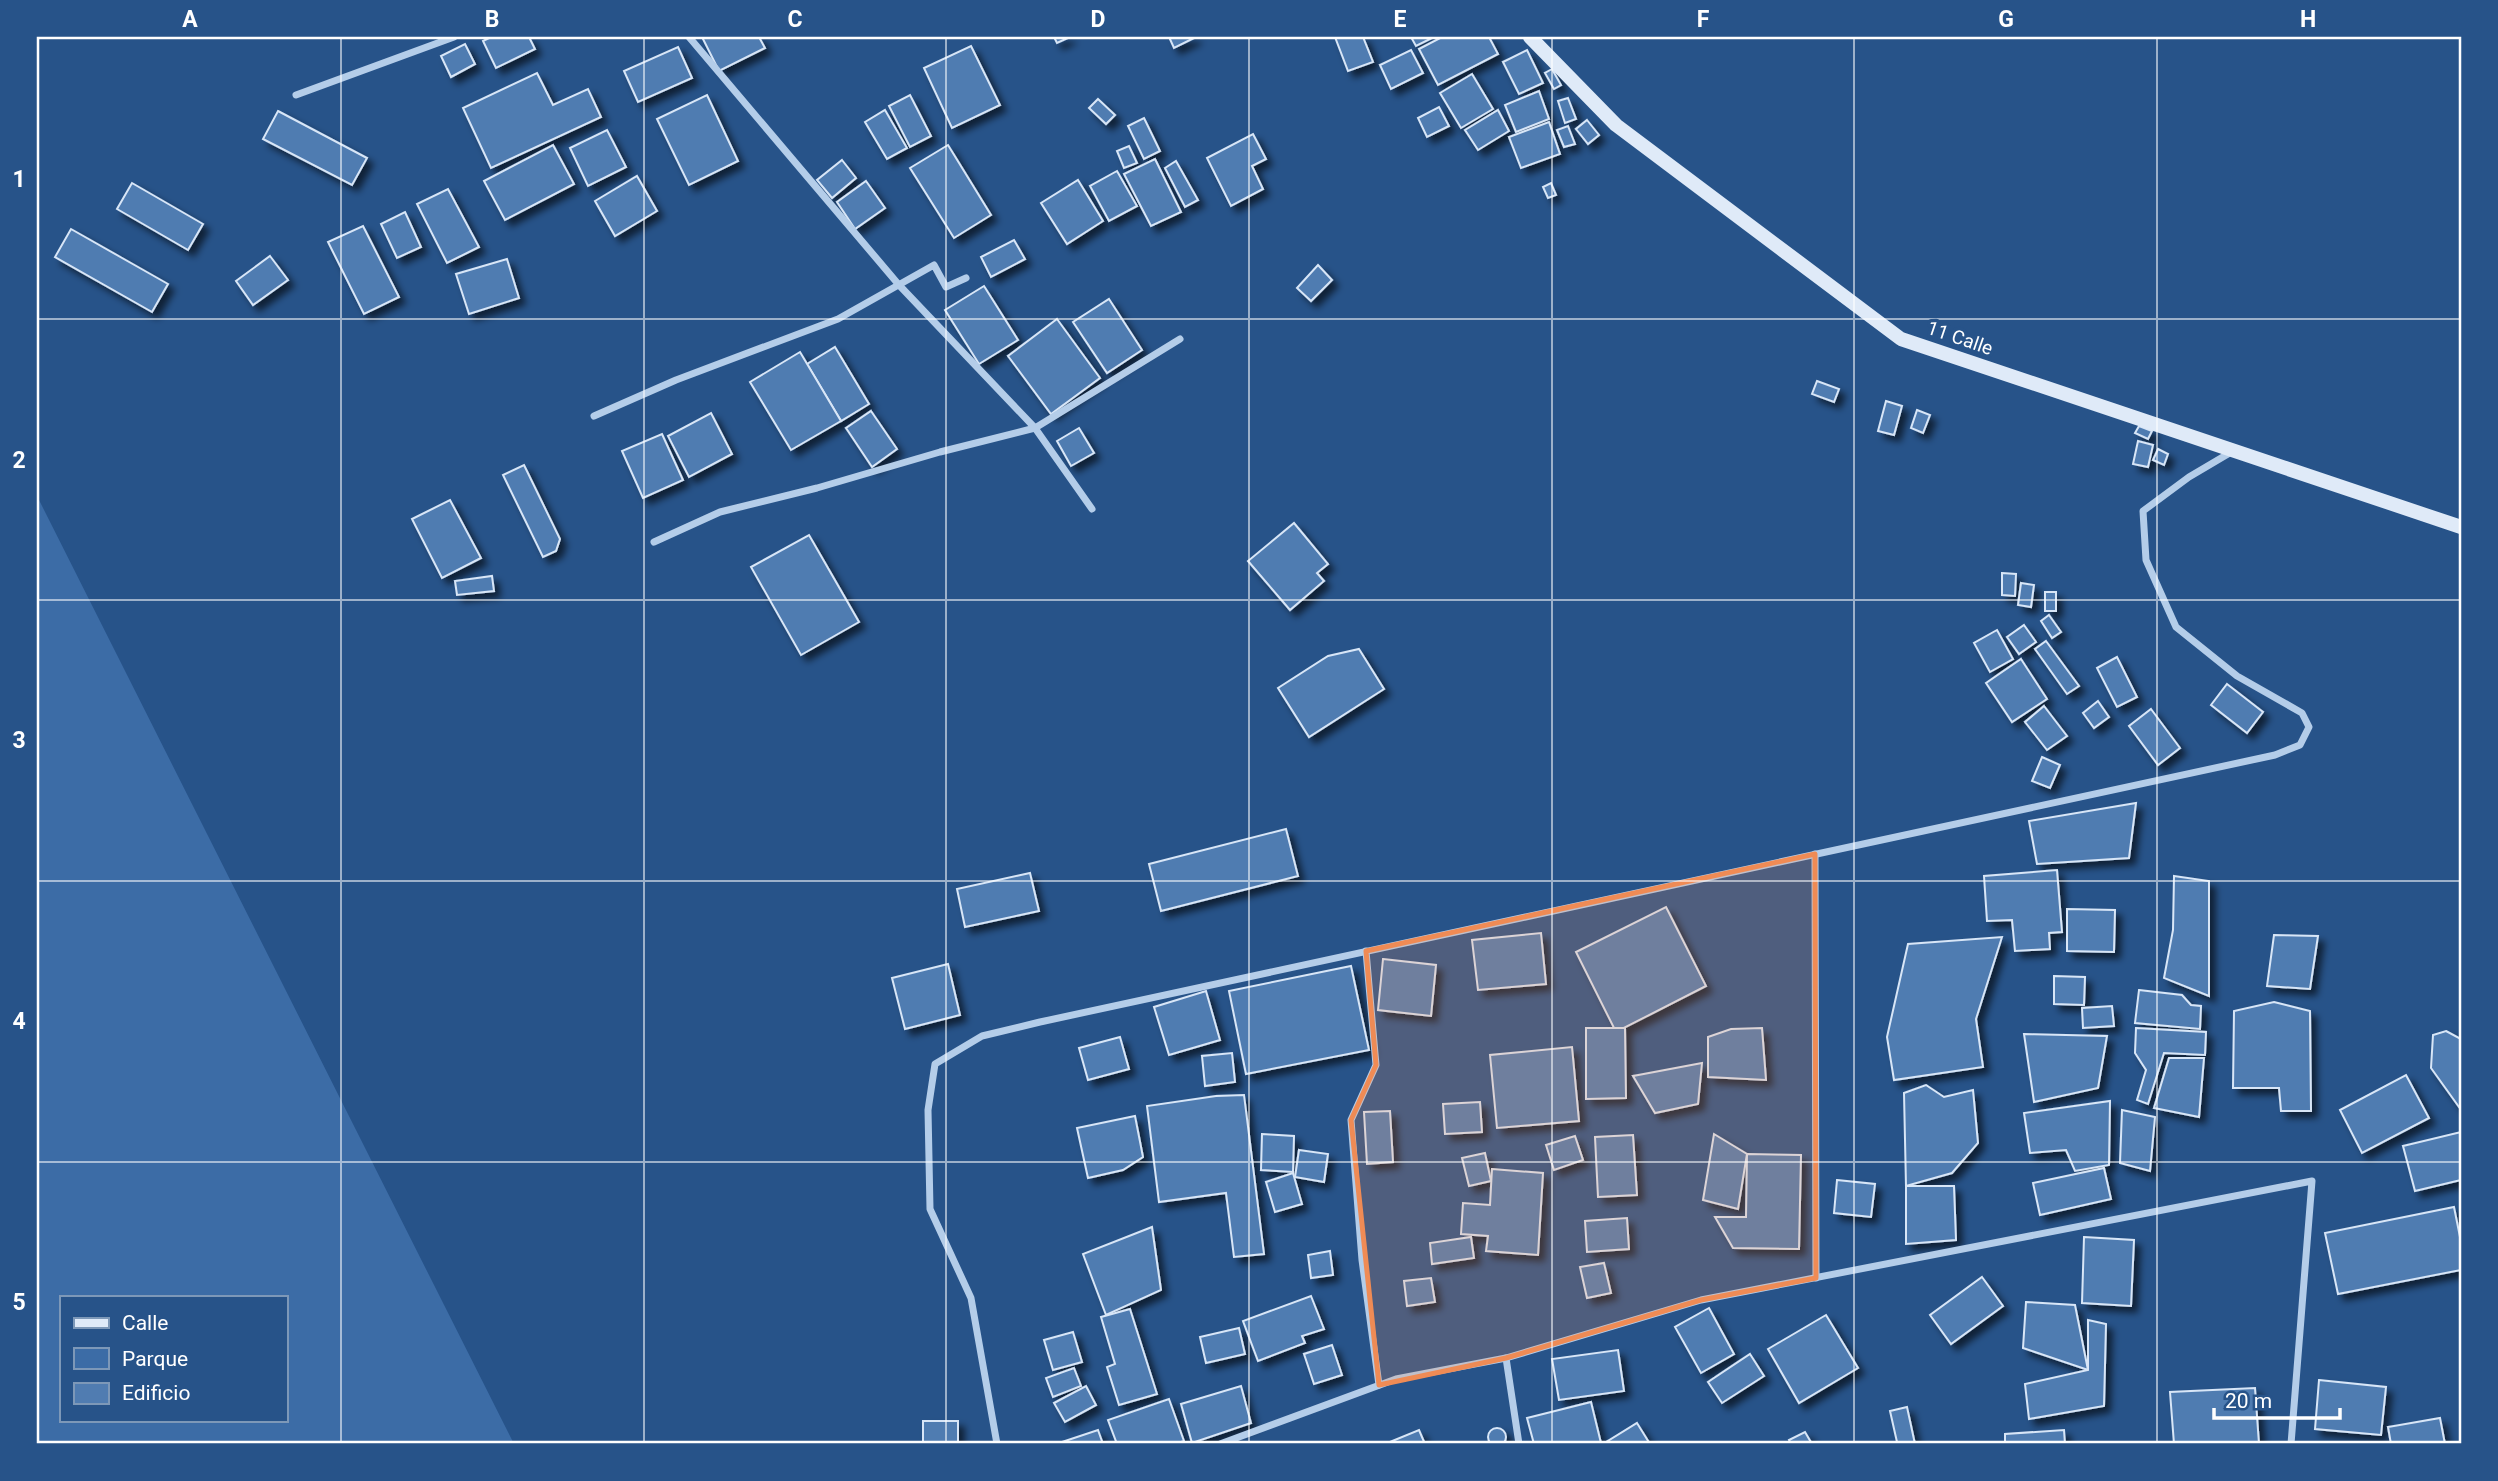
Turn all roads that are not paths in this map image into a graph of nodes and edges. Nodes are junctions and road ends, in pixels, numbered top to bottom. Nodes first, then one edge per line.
1 (454, 37) edge
2 (689, 37) edge
3 (1530, 37) edge
4 (296, 95) dead end
5 (966, 278) dead end
6 (899, 285) junction
7 (1180, 339) dead end
8 (594, 416) dead end
9 (1035, 428) junction
10 (2233, 450) junction
11 (1092, 509) dead end
12 (2461, 527) edge
13 (654, 542) dead end
14 (1815, 854) junction
15 (1366, 951) junction
16 (1816, 1278) junction
17 (1506, 1358) junction
18 (1379, 1385) junction
19 (997, 1444) edge
20 (1220, 1444) edge
21 (1519, 1444) edge
22 (2291, 1444) edge

1 - 4 street
2 - 6 street
3 - 10 street, 11 Calle
5 - 6 street
6 - 8 street
6 - 9 street
7 - 9 street
9 - 11 street
9 - 13 street
10 - 12 street, 11 Calle
10 - 14 street
14 - 15 street
14 - 16 street
15 - 18 street
15 - 19 street
16 - 17 street
16 - 22 street
17 - 18 street
17 - 21 street
18 - 20 street

